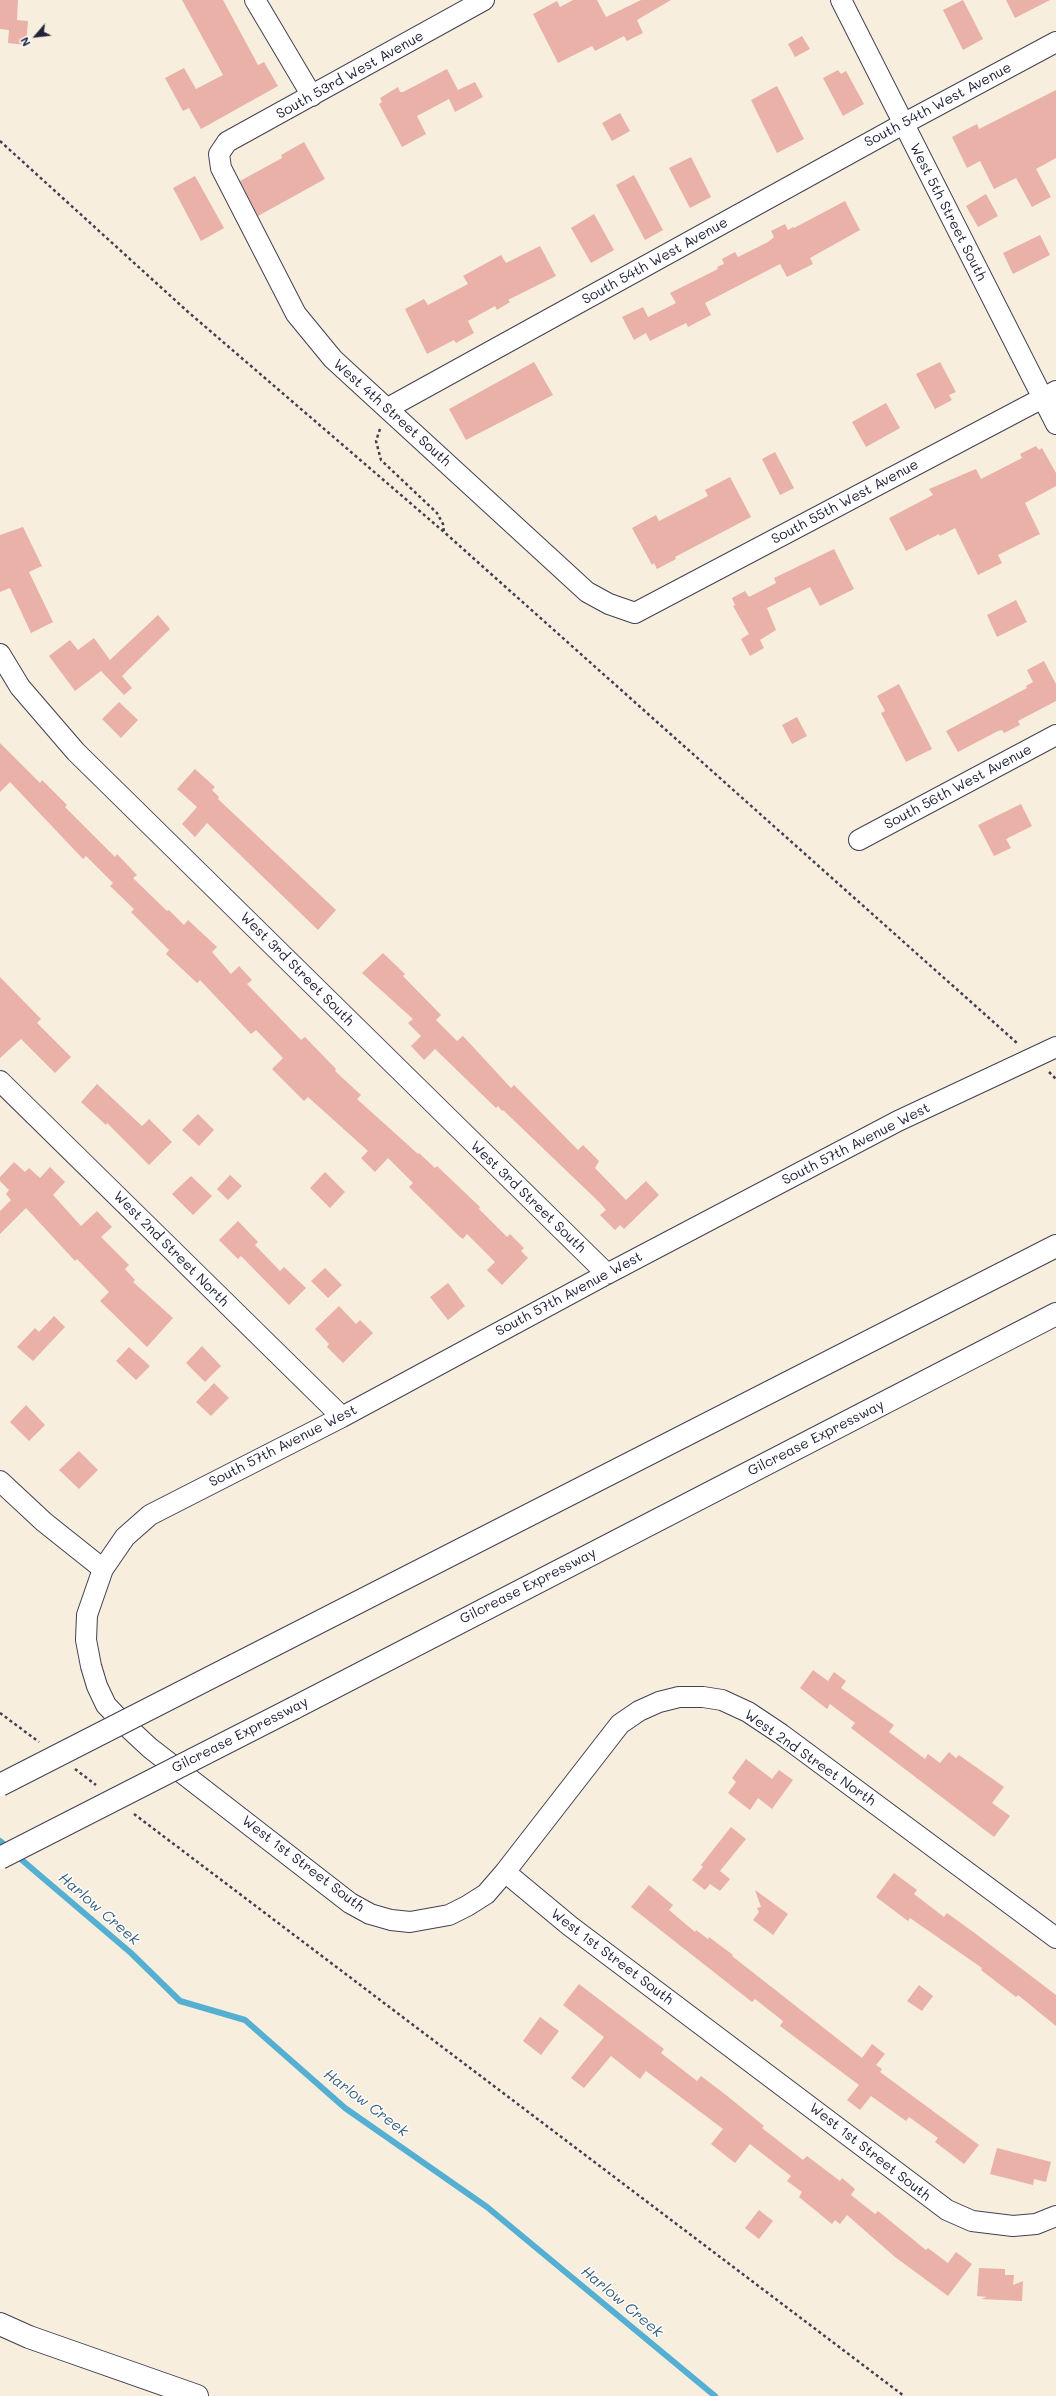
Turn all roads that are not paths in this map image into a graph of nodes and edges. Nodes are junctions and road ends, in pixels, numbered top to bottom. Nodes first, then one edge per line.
1 (255, 0) edge
2 (484, 0) edge
3 (840, 0) edge
4 (1056, 42) edge
5 (312, 96) junction
6 (903, 124) junction
7 (219, 154) joint
8 (1050, 395) edge
9 (388, 408) junction
10 (1056, 424) edge
11 (635, 613) joint
12 (0, 654) edge
13 (1056, 735) edge
14 (859, 840) dead end
15 (1056, 1047) edge
16 (0, 1081) edge
17 (1056, 1246) edge
18 (607, 1274) junction
19 (1056, 1314) edge
20 (342, 1417) junction
21 (0, 1481) edge
22 (102, 1569) junction
23 (0, 1785) edge
24 (0, 1858) edge
25 (505, 1872) junction
26 (1056, 1938) edge
27 (1056, 2216) edge
28 (0, 2324) edge
29 (197, 2396) edge

1 - 5 street
2 - 5 street, South 53rd West Avenue
3 - 6 street, West 5th Street South
4 - 6 street, South 54th West Avenue
5 - 7 street, South 53rd West Avenue
6 - 8 street, West 5th Street South
6 - 9 street, South 54th West Avenue
7 - 9 street, West 4th Street South
8 - 10 street, West 5th Street South
8 - 11 street, South 55th West Avenue
9 - 11 street, West 4th Street South
12 - 18 street, West 3rd Street South
13 - 14 street, South 56th West Avenue
15 - 18 street, South 57th Avenue West
16 - 20 street, West 2nd Street North
17 - 23 main road, bridge
18 - 20 street, South 57th Avenue West
19 - 24 main road, Gilcrease Expressway, bridge
20 - 22 street, South 57th Avenue West
21 - 22 street
22 - 25 street, West 1st Street South
25 - 26 street, West 2nd Street North
25 - 27 street, West 1st Street South
28 - 29 main road

